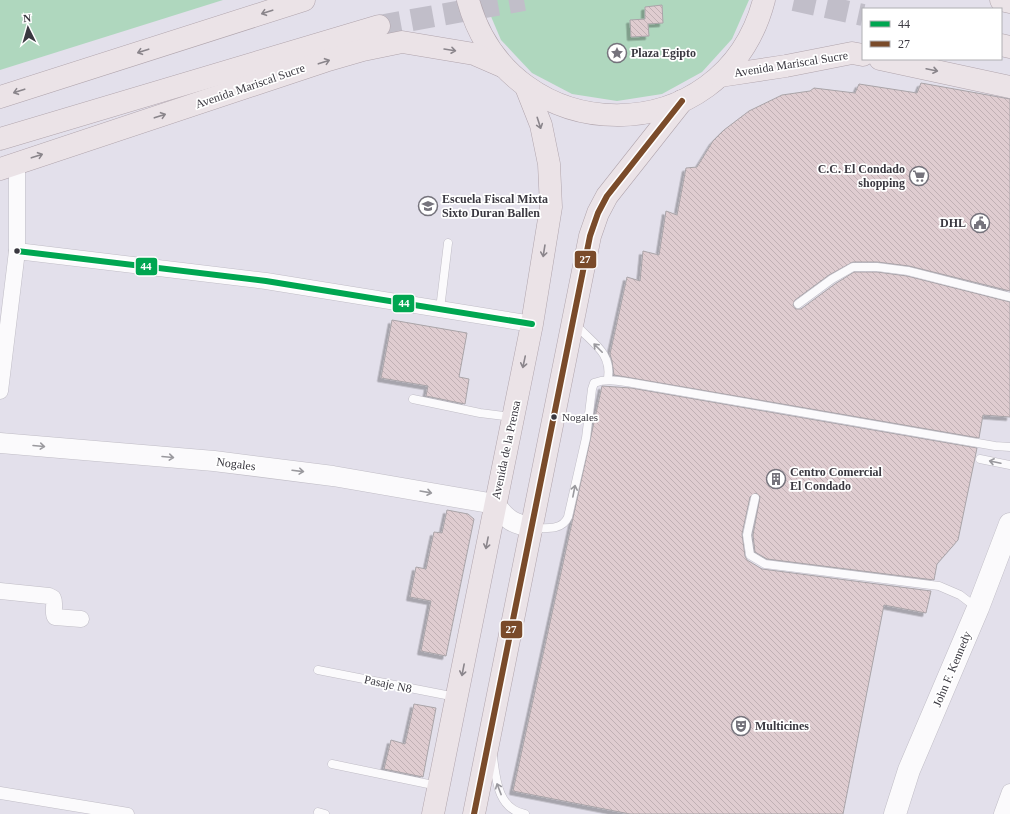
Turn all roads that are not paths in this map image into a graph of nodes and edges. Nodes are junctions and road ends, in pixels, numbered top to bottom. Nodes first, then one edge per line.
1 (304, 0) edge
2 (468, 0) edge
3 (764, 0) edge
4 (1002, 0) edge
5 (1010, 2) edge
6 (862, 55) edge
7 (885, 60) edge
8 (504, 67) junction
9 (720, 76) junction
10 (1010, 86) edge
11 (526, 87) junction
12 (0, 97) edge
13 (682, 101) junction
14 (0, 130) edge
15 (0, 139) edge
16 (8, 166) edge
17 (448, 243) dead end
18 (17, 251) junction
19 (1010, 297) edge
20 (798, 304) dead end
21 (440, 309) junction
22 (574, 322) junction
23 (532, 324) junction
24 (608, 380) junction
25 (0, 390) edge
26 (413, 399) dead end
27 (513, 417) junction
28 (0, 443) edge
29 (1010, 447) edge
30 (980, 459) dead end
31 (1010, 466) edge
32 (755, 498) dead end
33 (495, 504) junction
34 (1010, 524) edge
35 (533, 528) junction
36 (0, 591) edge
37 (978, 608) junction
38 (81, 619) dead end
39 (318, 670) dead end
40 (457, 697) junction
41 (490, 736) junction
42 (332, 764) dead end
43 (438, 786) junction
44 (1010, 792) edge
45 (0, 793) edge
46 (128, 814) edge
47 (433, 814) edge
48 (474, 814) edge
49 (525, 814) edge
50 (895, 814) edge
51 (1002, 814) edge

1 -> 12 main road
2 - 8 main road
3 - 9 main road
4 - 5 main road
6 - 9 main road, Avenida Mariscal Sucre
7 -> 10 main road
8 - 11 main road
16 -> 8 main road, Avenida Mariscal Sucre
9 - 13 main road
11 - 13 main road
11 -> 23 main road, Avenida de la Prensa
13 - 22 main road
14 - 15 main road, Avenida Mariscal Sucre
16 - 18 street
17 - 21 lane
18 - 21 street
18 - 25 street
19 - 20 lane
21 - 23 street
24 -> 22 lane
22 - 35 main road
23 -> 27 main road, Avenida de la Prensa
24 - 29 lane
35 -> 24 lane
26 - 27 lane
27 - 33 main road, Avenida de la Prensa
28 -> 33 street, Nogales
31 -> 30 lane
32 - 37 lane
33 - 35 street
33 -> 40 main road, Avenida de la Prensa
34 - 37 main road, John F. Kennedy
35 - 41 main road
36 - 38 street
37 - 50 main road, John F. Kennedy
39 - 40 lane, Pasaje N8
40 - 43 main road, Avenida de la Prensa
41 - 48 main road
49 -> 41 lane
42 - 43 lane
43 - 47 main road, Avenida de la Prensa
44 - 51 street
45 - 46 street

